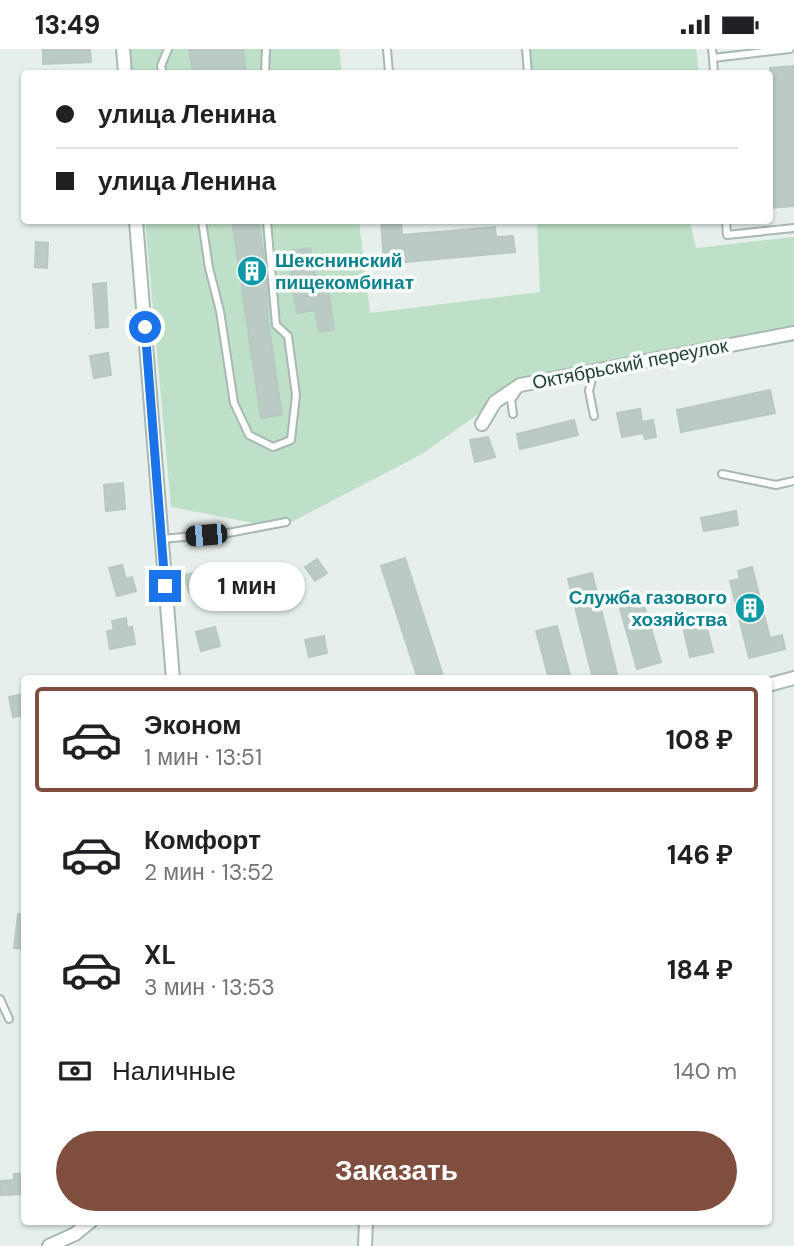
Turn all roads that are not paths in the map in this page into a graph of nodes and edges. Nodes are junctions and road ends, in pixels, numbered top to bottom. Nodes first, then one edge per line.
1 (123, 49) edge
2 (168, 49) edge
3 (266, 49) edge
4 (387, 49) edge
5 (526, 49) edge
6 (712, 49) edge
7 (790, 49) edge
8 (713, 58) junction
9 (125, 70) edge
10 (162, 70) edge
11 (265, 70) edge
12 (389, 70) edge
13 (528, 70) edge
14 (714, 70) edge
15 (136, 224) edge
16 (202, 224) edge
17 (267, 224) edge
18 (726, 224) edge
19 (794, 228) edge
20 (794, 333) edge
21 (594, 371) junction
22 (520, 385) junction
23 (513, 414) dead end
24 (594, 416) dead end
25 (482, 424) dead end
26 (722, 474) dead end
27 (794, 481) edge
28 (286, 522) dead end
29 (162, 539) junction
30 (173, 675) edge
31 (794, 678) edge
32 (772, 684) edge
33 (0, 999) edge
34 (9, 1020) dead end
35 (86, 1225) edge
36 (366, 1225) edge
37 (49, 1246) edge
38 (365, 1246) edge

1 - 9 street
2 - 10 lane
3 - 11 lane
4 - 12 lane
5 - 13 lane
6 - 8 lane
7 - 8 lane
8 - 14 lane
15 - 29 street
16 - 17 lane
18 - 19 lane
20 - 21 street, Октябрьский переулок
21 - 22 street, Октябрьский переулок
21 - 24 lane
22 - 23 lane
22 - 25 street, Октябрьский переулок
26 - 27 lane
28 - 29 lane
29 - 30 street
31 - 32 street
33 - 34 lane
35 - 37 street
36 - 38 street

